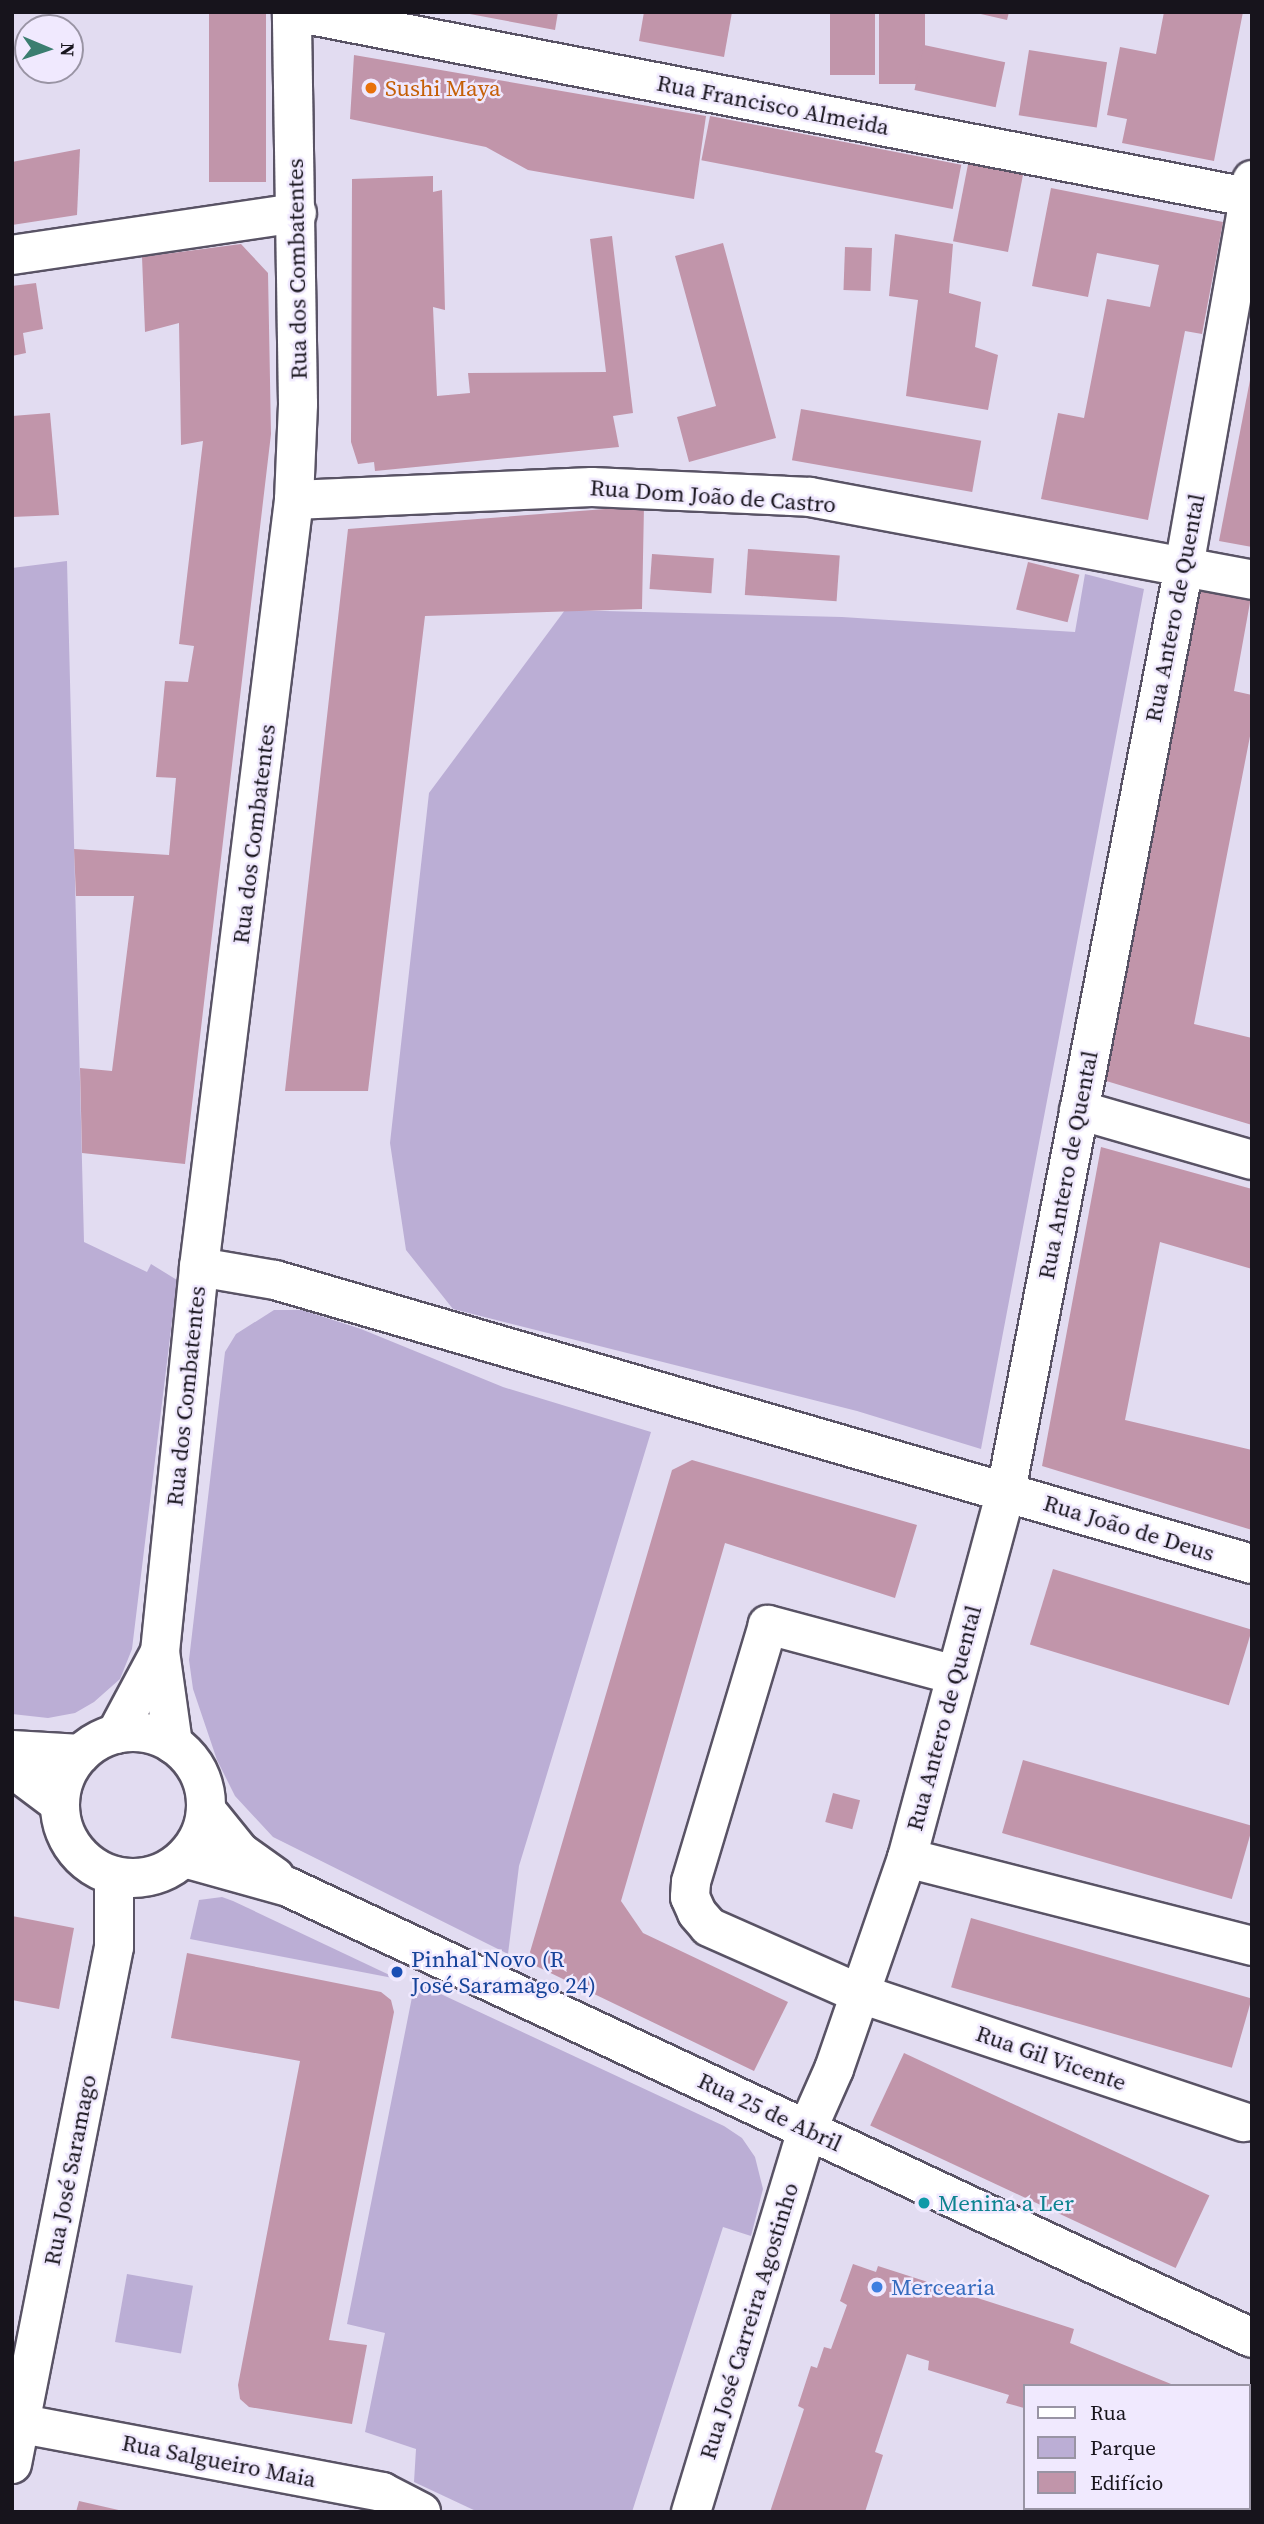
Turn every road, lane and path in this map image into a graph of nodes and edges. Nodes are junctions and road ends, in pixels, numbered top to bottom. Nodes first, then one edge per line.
1 (293, 12) edge
2 (1251, 192) edge
3 (297, 213) junction
4 (12, 255) edge
5 (294, 500) junction
6 (1184, 567) junction
7 (1252, 580) edge
8 (1079, 1110) junction
9 (1252, 1160) edge
10 (199, 1267) junction
11 (1006, 1491) junction
12 (1252, 1564) edge
13 (160, 1652) junction
14 (955, 1675) junction
15 (117, 1734) junction
16 (173, 1744) junction
17 (12, 1750) edge
18 (81, 1754) junction
19 (12, 1768) edge
20 (60, 1804) junction
21 (206, 1810) junction
22 (184, 1858) junction
23 (907, 1858) junction
24 (114, 1876) junction
25 (288, 1887) junction
26 (1252, 1946) edge
27 (858, 1993) junction
28 (1244, 2122) dead end
29 (807, 2130) junction
30 (1252, 2338) edge
31 (16, 2423) edge
32 (12, 2463) edge
33 (421, 2512) edge
34 (691, 2512) edge

1 - 2 street, Rua Francisco Almeida
1 - 3 street, Rua dos Combatentes
2 - 6 street, Rua Antero de Quental
3 - 4 street
3 - 5 street, Rua dos Combatentes
5 - 6 street, Rua Dom João de Castro
5 - 10 street, Rua dos Combatentes
6 - 7 street, Rua Dom João de Castro
6 - 8 street, Rua Antero de Quental
8 - 9 street
8 - 11 street, Rua Antero de Quental
10 - 11 street, Rua João de Deus
10 - 13 street, Rua dos Combatentes
11 - 12 street, Rua João de Deus
11 - 14 street, Rua Antero de Quental
13 - 15 street, Rua dos Combatentes
13 - 16 street, Rua dos Combatentes
14 - 23 street, Rua Antero de Quental
14 - 27 street, Rua Gil Vicente
15 - 16 street
15 - 18 street
16 - 21 street
17 - 18 street
18 - 20 street
19 - 20 street
20 - 24 street
21 - 22 street
21 - 25 street, Rua 25 de Abril
22 - 24 street
22 - 25 street, Rua 25 de Abril
23 - 26 street
23 - 27 street, Rua Antero de Quental
24 - 31 street, Rua José Saramago
25 - 29 street, Rua 25 de Abril
27 - 28 street, Rua Gil Vicente
27 - 29 street, Rua Antero de Quental
29 - 30 street, Rua 25 de Abril
29 - 34 street, Rua José Carreira Agostinho
31 - 32 street, Rua José Saramago
31 - 33 street, Rua Salgueiro Maia

